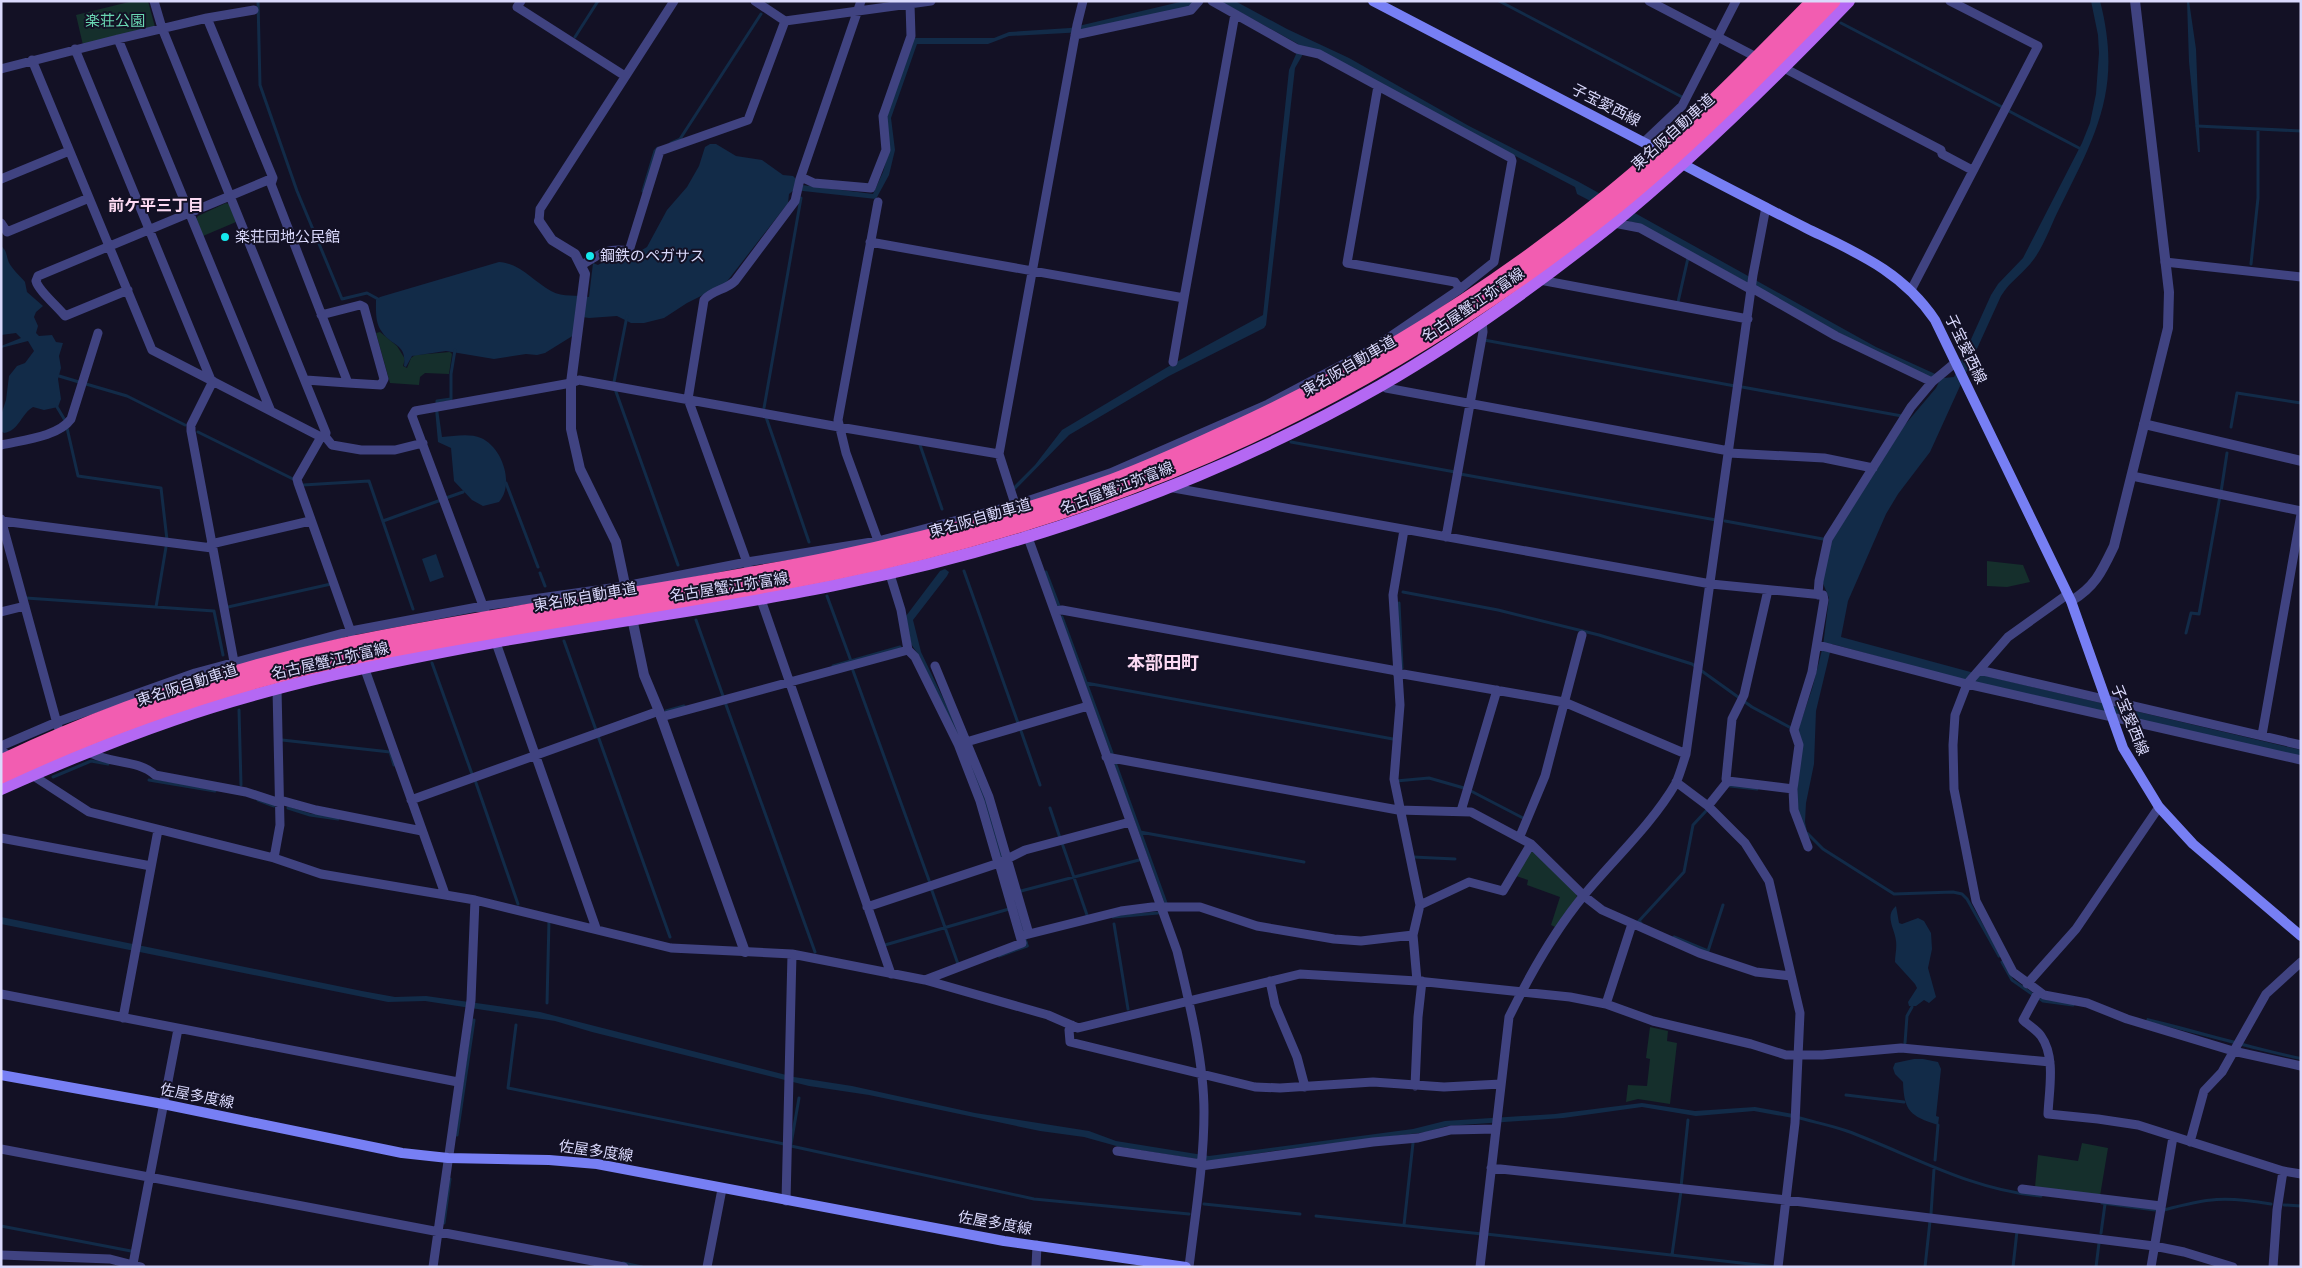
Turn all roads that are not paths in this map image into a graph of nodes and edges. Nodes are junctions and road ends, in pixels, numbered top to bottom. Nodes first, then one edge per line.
1 (154, 1) edge
2 (521, 1) edge
3 (674, 1) edge
4 (755, 1) edge
5 (931, 1) edge
6 (1083, 1) edge
7 (1199, 1) edge
8 (1212, 1) edge
9 (1649, 1) edge
10 (1736, 1) edge
11 (1814, 1) edge
12 (1833, 1) edge
13 (1849, 1) edge
14 (1950, 1) edge
15 (2135, 1) edge
16 (1377, 2) edge
17 (910, 4) junction
18 (861, 5) edge
19 (254, 10) dead end
20 (1235, 14) junction
21 (207, 18) junction
22 (785, 21) junction
23 (162, 28) junction
24 (1076, 30) junction
25 (1718, 37) junction
26 (118, 38) junction
27 (75, 49) junction
28 (32, 60) junction
29 (1784, 68) junction
30 (1, 69) edge
31 (625, 76) junction
32 (1378, 86) junction
33 (1644, 142) junction
34 (69, 151) junction
35 (1683, 164) junction
36 (1972, 170) junction
37 (273, 178) junction
38 (800, 178) junction
39 (1, 179) edge
40 (230, 195) junction
41 (89, 198) junction
42 (878, 202) dead end
43 (1766, 207) junction
44 (189, 212) junction
45 (539, 221) joint
46 (1615, 222) junction
47 (1, 223) edge
48 (149, 229) junction
49 (870, 242) junction
50 (109, 246) junction
51 (2165, 262) junction
52 (582, 265) junction
53 (1032, 271) junction
54 (2301, 277) edge
55 (1540, 280) junction
56 (1460, 289) junction
57 (1752, 289) junction
58 (128, 290) junction
59 (1911, 290) junction
60 (1184, 298) junction
61 (321, 314) junction
62 (1748, 319) junction
63 (1482, 321) junction
64 (98, 333) dead end
65 (1173, 362) dead end
66 (1957, 363) junction
67 (1935, 379) junction
68 (306, 380) junction
69 (212, 381) junction
70 (348, 383) junction
71 (571, 383) junction
72 (1382, 385) junction
73 (688, 399) junction
74 (1470, 404) junction
75 (270, 409) junction
76 (2144, 424) junction
77 (839, 427) junction
78 (322, 436) junction
79 (423, 443) junction
80 (1, 445) edge
81 (1729, 452) junction
82 (999, 454) junction
83 (2301, 461) edge
84 (1873, 468) junction
85 (2132, 476) junction
86 (1166, 487) junction
87 (1015, 505) junction
88 (2301, 513) edge
89 (2, 520) edge
90 (310, 521) junction
91 (1404, 530) junction
92 (1029, 537) junction
93 (1446, 537) junction
94 (878, 541) junction
95 (211, 546) junction
96 (747, 562) junction
97 (890, 573) junction
98 (1711, 584) junction
99 (625, 586) junction
100 (1768, 590) junction
101 (1818, 595) junction
102 (2069, 598) junction
103 (761, 599) junction
104 (25, 606) junction
105 (483, 606) junction
106 (1055, 611) junction
107 (1, 612) edge
108 (631, 619) junction
109 (351, 631) junction
110 (1582, 635) dead end
111 (495, 642) junction
112 (1819, 645) junction
113 (908, 650) junction
114 (234, 661) junction
115 (935, 666) dead end
116 (364, 668) junction
117 (1978, 671) junction
118 (1397, 672) junction
119 (788, 682) junction
120 (1968, 683) junction
121 (277, 689) junction
122 (1497, 690) junction
123 (243, 699) junction
124 (2106, 701) junction
125 (1564, 702) junction
126 (1088, 706) junction
127 (660, 714) junction
128 (2111, 717) junction
129 (57, 722) junction
130 (2262, 736) junction
131 (963, 743) junction
132 (2301, 745) edge
133 (1, 746) edge
134 (1, 750) edge
135 (89, 752) junction
136 (1686, 754) junction
137 (534, 755) junction
138 (1106, 757) junction
139 (70, 760) junction
140 (2301, 760) edge
141 (1, 762) edge
142 (32, 775) junction
143 (1, 776) edge
144 (1728, 781) junction
145 (1676, 782) junction
146 (1, 789) edge
147 (1793, 789) junction
148 (411, 800) junction
149 (280, 802) junction
150 (1708, 806) junction
151 (2159, 807) junction
152 (1398, 810) junction
153 (1461, 812) junction
154 (1130, 822) junction
155 (158, 830) junction
156 (422, 831) junction
157 (1520, 836) junction
158 (1, 838) edge
159 (1531, 844) junction
160 (1808, 847) dead end
161 (274, 858) junction
162 (1002, 861) junction
163 (151, 866) junction
164 (445, 894) junction
165 (1584, 896) junction
166 (475, 900) junction
167 (1420, 905) junction
168 (867, 907) junction
169 (1160, 907) junction
170 (1632, 924) junction
171 (596, 928) junction
172 (1414, 935) junction
173 (1025, 936) junction
174 (2301, 936) edge
175 (745, 952) junction
176 (792, 954) junction
177 (2301, 962) edge
178 (891, 974) junction
179 (1791, 976) junction
180 (925, 980) junction
181 (1270, 981) junction
182 (1420, 981) junction
183 (2027, 984) junction
184 (1522, 991) junction
185 (2038, 992) junction
186 (1, 994) edge
187 (1189, 1001) junction
188 (1606, 1004) junction
189 (123, 1018) junction
190 (1072, 1025) junction
191 (178, 1029) junction
192 (2235, 1046) junction
193 (1798, 1056) junction
194 (2050, 1062) junction
195 (2301, 1066) edge
196 (1200, 1074) junction
197 (1, 1075) edge
198 (458, 1082) junction
199 (1501, 1084) junction
200 (1415, 1086) junction
201 (1305, 1087) junction
202 (163, 1104) junction
203 (1496, 1126) junction
204 (2173, 1137) junction
205 (2190, 1142) junction
206 (1, 1150) edge
207 (1117, 1151) dead end
208 (448, 1158) junction
209 (1201, 1164) junction
210 (1491, 1168) junction
211 (2283, 1171) junction
212 (2301, 1174) edge
213 (149, 1178) junction
214 (722, 1189) junction
215 (2022, 1189) dead end
216 (1786, 1200) junction
217 (786, 1201) junction
218 (2161, 1206) junction
219 (438, 1232) junction
220 (1037, 1246) junction
221 (2154, 1246) junction
222 (1, 1255) edge
223 (137, 1266) edge
224 (433, 1267) edge
225 (624, 1267) edge
226 (707, 1267) edge
227 (1036, 1267) edge
228 (1188, 1267) edge
229 (1480, 1267) edge
230 (1778, 1267) edge
231 (2151, 1267) edge
232 (2233, 1267) edge
233 (2273, 1267) edge

1 - 23 street
2 - 31 street
3 - 31 street
4 - 22 street
5 - 17 street
6 - 24 street
7 - 24 street
8 - 20 street
9 - 25 street
10 - 25 street
11 - 141 highway, 東名阪自動車道
12 - 143 highway, 東名阪自動車道
13 - 29 main road, 名古屋蟹江弥富線
14 - 36 street
15 - 51 street
16 - 33 main road, 子宝愛西線
17 - 18 street
17 - 38 street
18 - 22 street
18 - 38 street
19 - 21 street
20 - 32 street
20 - 60 street
21 - 23 street
21 - 37 street
22 - 52 street
23 - 26 street
23 - 40 street
24 - 53 street
25 - 29 street
25 - 33 street
26 - 27 street
26 - 44 street
27 - 28 street
27 - 48 street
28 - 30 street
28 - 34 street
29 - 35 main road, 名古屋蟹江弥富線
29 - 36 street
31 - 45 street
32 - 56 street
32 - 56 street
33 - 35 main road, 子宝愛西線
34 - 39 street
34 - 41 street
35 - 43 main road, 子宝愛西線
35 - 46 main road, 名古屋蟹江弥富線
36 - 59 street
37 - 40 street
37 - 61 street
38 - 73 street
40 - 44 street
40 - 68 street
41 - 47 street
41 - 50 street
42 - 49 street
43 - 57 street
43 - 59 main road, 子宝愛西線
44 - 48 street
44 - 75 street
45 - 52 street
46 - 55 main road, 名古屋蟹江弥富線
46 - 57 street
48 - 50 street
48 - 69 street
49 - 53 street
49 - 77 street
50 - 58 street
50 - 58 street
51 - 54 street
51 - 76 street
52 - 71 street
53 - 60 street
53 - 82 street
55 - 62 street
55 - 63 main road, 名古屋蟹江弥富線
56 - 87 street
57 - 62 street
57 - 67 street
58 - 69 street
59 - 66 main road, 子宝愛西線
60 - 65 street
61 - 70 street
61 - 70 street
62 - 81 street
63 - 72 main road, 名古屋蟹江弥富線
63 - 74 street
64 - 80 street
66 - 67 street
66 - 102 main road, 子宝愛西線
67 - 84 street
68 - 70 street
68 - 78 street
69 - 75 street
69 - 95 street
71 - 73 street
71 - 79 street
71 - 99 street
72 - 74 street
72 - 86 main road, 名古屋蟹江弥富線
73 - 77 street
73 - 96 street
74 - 81 street
74 - 93 street
75 - 78 street
76 - 83 street
76 - 85 street
77 - 82 street
77 - 94 street
78 - 79 street
78 - 90 street
79 - 105 street
81 - 84 street
81 - 98 street
82 - 87 street
84 - 101 street
85 - 88 street
85 - 102 street
86 - 91 street
86 - 92 main road, 名古屋蟹江弥富線
87 - 92 street
87 - 94 street
88 - 130 street
89 - 95 street
89 - 104 street
90 - 95 street
90 - 109 street
91 - 93 street
91 - 118 street
92 - 97 main road, 名古屋蟹江弥富線
92 - 106 street
93 - 98 street
94 - 96 street
94 - 97 street
95 - 114 street
96 - 99 street
96 - 103 street
97 - 103 main road, 名古屋蟹江弥富線
97 - 113 street
98 - 100 street
98 - 136 street
99 - 105 street
99 - 108 street
100 - 101 street
100 - 144 street
101 - 112 street
102 - 117 street
102 - 124 main road, 子宝愛西線
103 - 108 main road, 名古屋蟹江弥富線
103 - 119 street
104 - 107 street
104 - 129 street
105 - 109 street
105 - 111 street
106 - 118 street
106 - 126 street
108 - 111 main road, 名古屋蟹江弥富線
108 - 127 street
109 - 114 street
109 - 116 street
110 - 125 street
111 - 116 main road, 名古屋蟹江弥富線
111 - 137 street
112 - 120 street
112 - 147 street
113 - 119 street
113 - 131 street
114 - 123 street
114 - 129 street
115 - 131 street
116 - 121 main road, 名古屋蟹江弥富線
116 - 148 street
117 - 120 street
117 - 124 street
118 - 122 street
118 - 152 street
119 - 127 street
119 - 168 street
120 - 128 street
120 - 183 street
121 - 123 main road, 名古屋蟹江弥富線
121 - 149 street
122 - 125 street
122 - 153 street
123 - 135 main road, 名古屋蟹江弥富線
124 - 128 main road, 子宝愛西線
124 - 130 street
125 - 136 street
125 - 157 street
126 - 131 street
126 - 138 street
127 - 137 street
127 - 175 street
128 - 140 street
128 - 151 main road, 子宝愛西線
129 - 133 street
129 - 139 street
130 - 132 street
131 - 162 street
134 - 142 street
135 - 139 main road, 名古屋蟹江弥富線
135 - 149 street
136 - 145 street
137 - 148 street
137 - 171 street
138 - 152 street
138 - 154 street
139 - 142 main road, 名古屋蟹江弥富線
142 - 146 main road, 名古屋蟹江弥富線
142 - 155 street
144 - 147 street
144 - 150 street
145 - 150 street
145 - 165 street
147 - 160 street
148 - 156 street
149 - 156 street
149 - 161 street
150 - 179 street
151 - 174 main road, 子宝愛西線
151 - 183 street
152 - 153 street
152 - 167 street
153 - 157 street
154 - 162 street
154 - 169 street
155 - 161 street
155 - 163 street
156 - 164 street
157 - 159 street
158 - 163 street
159 - 165 street
159 - 167 street
161 - 164 street
162 - 168 street
162 - 173 street
163 - 189 street
164 - 166 street
165 - 170 street
165 - 184 street
166 - 171 street
166 - 198 street
167 - 172 street
168 - 178 street
169 - 172 street
169 - 173 street
169 - 187 street
170 - 179 street
170 - 188 street
171 - 175 street
172 - 182 street
173 - 180 street
175 - 176 street
176 - 178 street
176 - 217 street
177 - 192 street
178 - 180 street
179 - 193 street
180 - 190 street
181 - 182 street
181 - 187 street
181 - 201 street
182 - 184 street
182 - 200 street
183 - 185 street
184 - 188 street
184 - 199 street
185 - 192 street
185 - 194 street
186 - 189 street
187 - 190 street
187 - 196 street
188 - 193 street
189 - 191 street
190 - 196 street
191 - 198 street
191 - 202 street
192 - 195 street
192 - 205 street
193 - 194 street
193 - 216 street
194 - 204 street
196 - 201 street
196 - 209 street
197 - 202 main road, 佐屋多度線
198 - 208 street
199 - 200 street
199 - 203 street
200 - 201 street
202 - 208 main road, 佐屋多度線
202 - 213 street
203 - 209 street
203 - 210 street
204 - 205 street
204 - 218 street
205 - 211 street
206 - 213 street
207 - 209 street
208 - 214 main road, 佐屋多度線
208 - 219 street
209 - 228 street
210 - 216 street
210 - 229 street
211 - 212 street
211 - 233 street
213 - 219 street
213 - 223 street
214 - 217 main road, 佐屋多度線
214 - 226 street
215 - 218 street
216 - 221 street
216 - 230 street
217 - 220 main road, 佐屋多度線
218 - 221 street
219 - 224 street
219 - 225 street
220 - 227 street
220 - 228 main road, 佐屋多度線
221 - 231 street
221 - 232 street
222 - 223 street

